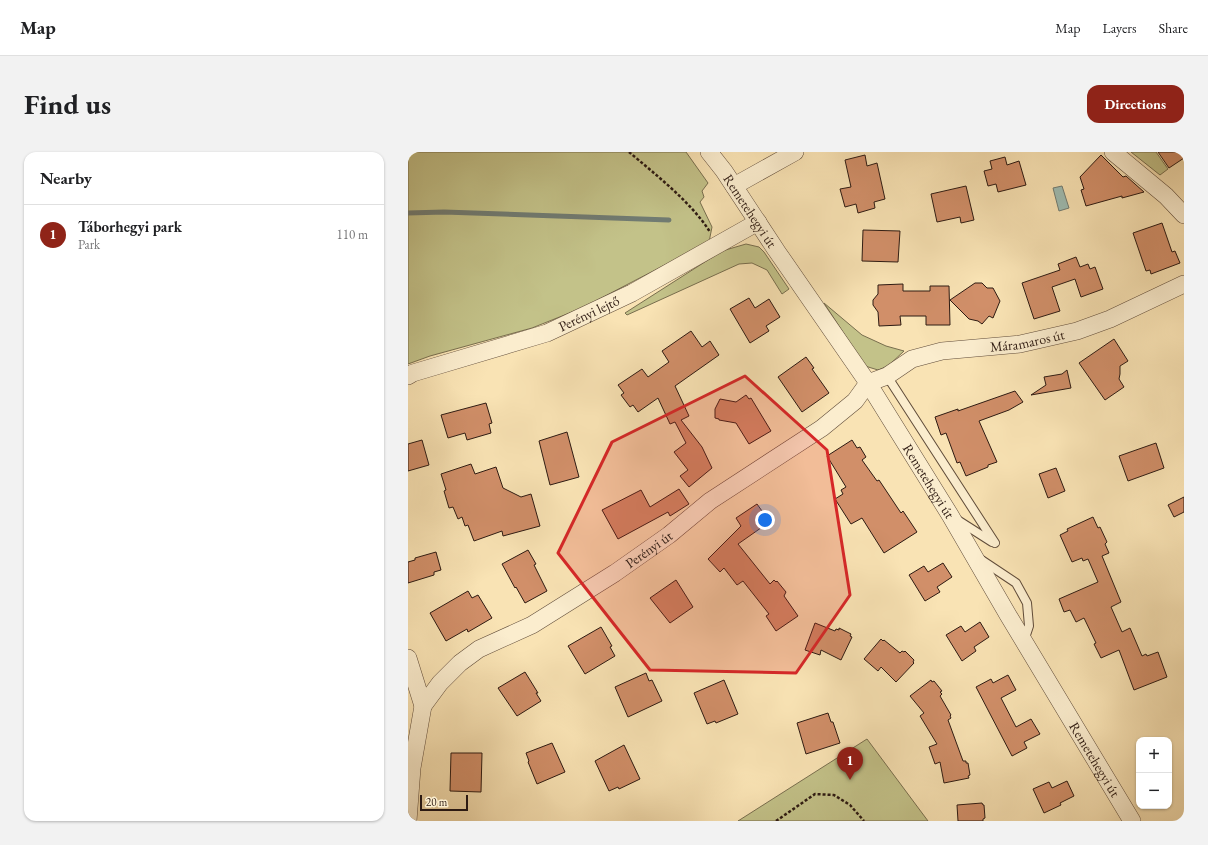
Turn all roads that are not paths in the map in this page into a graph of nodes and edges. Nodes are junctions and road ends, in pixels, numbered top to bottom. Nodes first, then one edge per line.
1 (709, 152) edge
2 (726, 152) edge
3 (795, 152) edge
4 (1113, 152) edge
5 (724, 171) junction
6 (734, 186) junction
7 (1184, 216) edge
8 (758, 222) junction
9 (1184, 284) edge
10 (408, 376) edge
11 (887, 376) junction
12 (868, 383) junction
13 (950, 515) junction
14 (973, 554) junction
15 (1023, 642) junction
16 (408, 658) edge
17 (423, 706) junction
18 (408, 821) edge
19 (1132, 821) edge

1 - 5 street, Remetehegyi út
2 - 5 street
3 - 6 street
4 - 7 street
5 - 6 street, Remetehegyi út
6 - 8 street, Remetehegyi út
8 - 10 street, Perényi lejtő
8 - 12 street, Remetehegyi út
9 - 11 street, Máramaros út
11 - 12 street, Máramaros út
11 - 13 lane
12 - 13 street, Remetehegyi út
12 - 17 street, Perényi út
13 - 14 street, Remetehegyi út
14 - 15 street, Remetehegyi út
14 - 15 lane
15 - 19 street, Remetehegyi út
16 - 17 street, Perényi út
17 - 18 street, Perényi út

